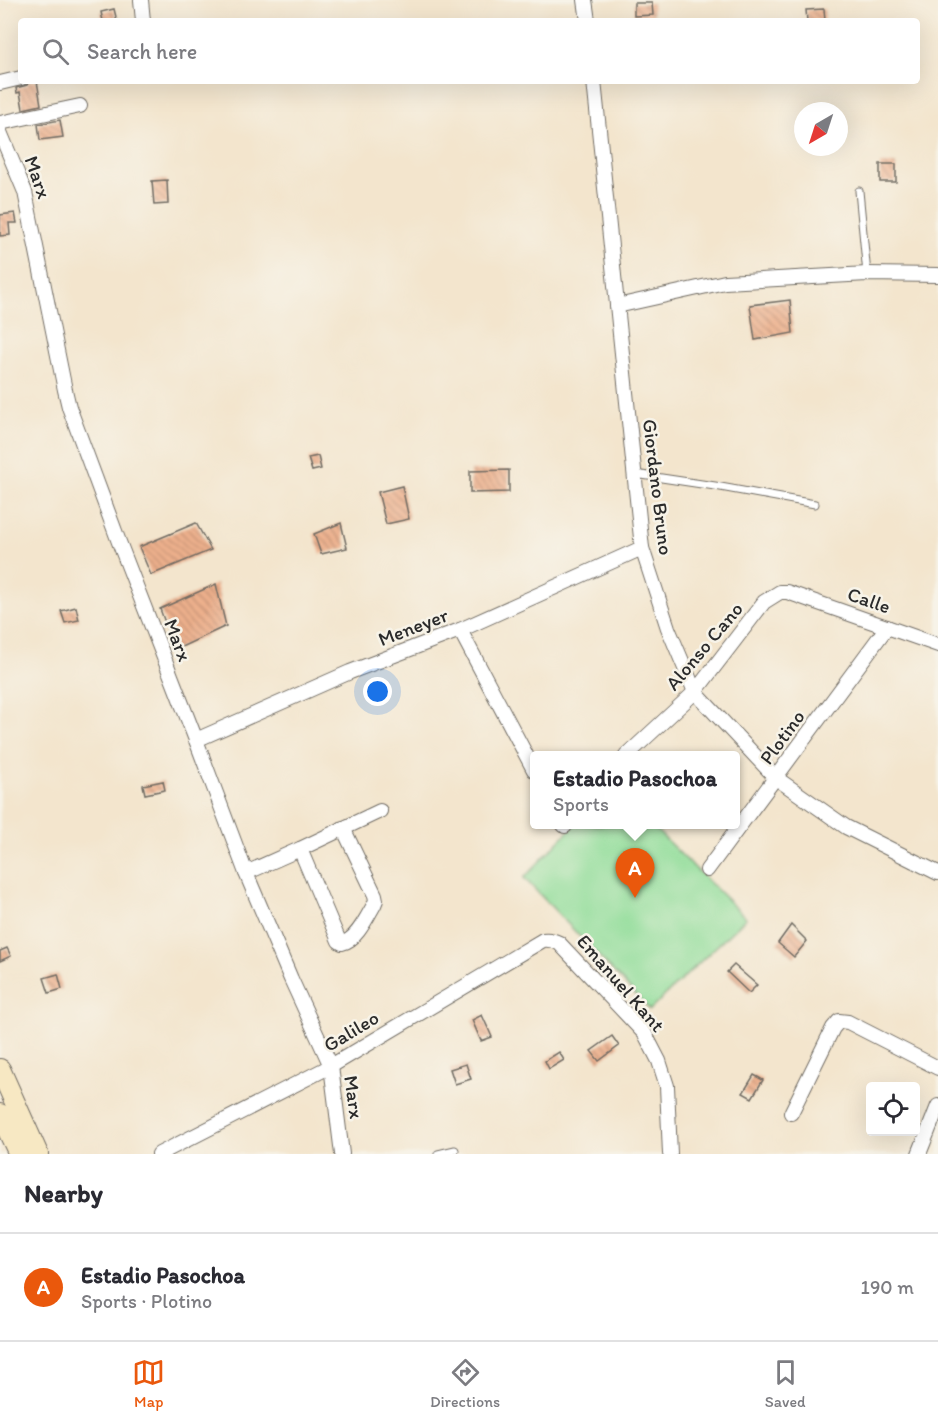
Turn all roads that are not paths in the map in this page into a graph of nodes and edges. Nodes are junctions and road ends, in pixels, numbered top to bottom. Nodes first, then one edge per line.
1 (141, 0) edge
2 (585, 0) edge
3 (143, 18) edge
4 (588, 18) edge
5 (18, 79) edge
6 (0, 83) edge
7 (594, 84) edge
8 (80, 106) dead end
9 (0, 123) edge
10 (0, 132) edge
11 (859, 191) dead end
12 (867, 274) junction
13 (938, 275) edge
14 (617, 306) junction
15 (635, 474) junction
16 (815, 504) dead end
17 (642, 548) junction
18 (787, 592) joint
19 (887, 627) junction
20 (460, 630) junction
21 (938, 645) edge
22 (695, 692) junction
23 (196, 740) junction
24 (631, 751) edge
25 (530, 762) edge
26 (776, 778) junction
27 (380, 811) dead end
28 (740, 826) edge
29 (343, 828) junction
30 (738, 829) edge
31 (300, 849) junction
32 (707, 870) dead end
33 (246, 873) junction
34 (938, 873) edge
35 (559, 943) joint
36 (331, 1066) junction
37 (938, 1068) edge
38 (0, 1069) edge
39 (938, 1106) edge
40 (791, 1113) dead end
41 (0, 1114) edge
42 (454, 1150) dead end
43 (19, 1154) edge
44 (38, 1154) edge
45 (159, 1154) edge
46 (342, 1154) edge
47 (438, 1154) edge
48 (670, 1154) edge
49 (919, 1154) edge

1 - 3 street
2 - 4 street
5 - 6 street
7 - 14 street, Giordano Bruno
8 - 9 street
10 - 23 street, Marx
11 - 12 lane
12 - 13 street
12 - 14 street
14 - 15 street, Giordano Bruno
15 - 16 lane
15 - 17 street, Giordano Bruno
17 - 20 street, Meneyer
17 - 22 street, Giordano Bruno
18 - 19 street, Calle
18 - 22 street, Alonso Cano
19 - 21 street, Calle
19 - 26 street, Plotino
20 - 23 street, Meneyer
20 - 25 street
22 - 24 street, Alonso Cano
22 - 26 street, Giordano Bruno
23 - 33 street, Marx
26 - 28 street, Plotino
26 - 34 street, Giordano Bruno
27 - 29 street
29 - 31 street
29 - 31 street
30 - 32 street, Plotino
31 - 33 street
33 - 36 street, Marx
35 - 36 street, Galileo
35 - 48 street, Emanuel Kant
36 - 45 street, Galileo
36 - 46 street, Marx
37 - 40 street
38 - 44 main road
39 - 49 street
41 - 43 main road
42 - 47 lane

